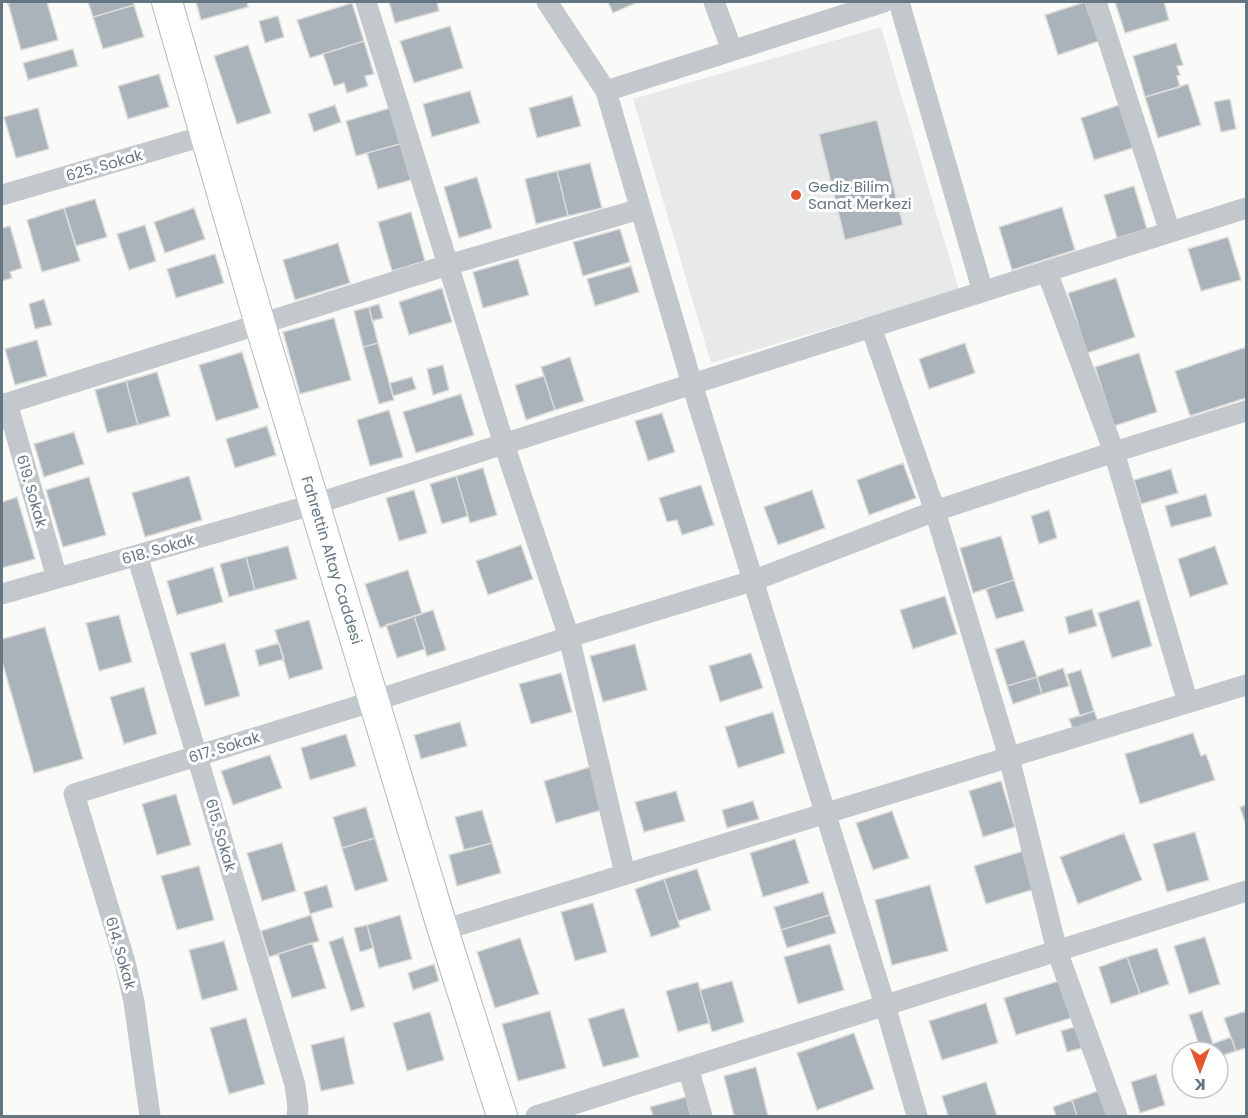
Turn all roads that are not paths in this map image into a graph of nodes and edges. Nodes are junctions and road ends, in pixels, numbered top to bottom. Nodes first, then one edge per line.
1 (167, 2) edge
2 (366, 2) edge
3 (548, 2) edge
4 (714, 2) edge
5 (884, 2) edge
6 (899, 2) edge
7 (1096, 2) edge
8 (732, 50) junction
9 (606, 91) junction
10 (207, 135) junction
11 (2, 195) edge
12 (1246, 208) edge
13 (640, 209) junction
14 (1170, 232) junction
15 (448, 266) junction
16 (1047, 272) junction
17 (983, 292) junction
18 (260, 324) junction
19 (871, 327) junction
20 (692, 384) junction
21 (4, 404) edge
22 (1246, 411) edge
23 (504, 444) junction
24 (1114, 452) junction
25 (315, 504) junction
26 (935, 512) junction
27 (136, 555) junction
28 (57, 578) junction
29 (752, 581) junction
30 (2, 594) edge
31 (569, 637) junction
32 (1246, 685) edge
33 (374, 701) junction
34 (1188, 703) junction
35 (198, 755) junction
36 (1009, 757) junction
37 (74, 794) joint
38 (825, 813) junction
39 (625, 874) junction
40 (1245, 895) edge
41 (443, 930) junction
42 (1058, 951) junction
43 (885, 1005) junction
44 (688, 1068) junction
45 (150, 1116) edge
46 (297, 1116) edge
47 (502, 1116) edge
48 (536, 1116) edge
49 (702, 1116) edge
50 (917, 1116) edge
51 (1117, 1116) edge

1 - 10 street, Fahrettin Altay Caddesi
2 - 15 street
3 - 9 street
4 - 8 street
5 - 8 street
6 - 17 street
7 - 14 street
8 - 9 street
9 - 13 street
10 - 11 street, 625. Sokak
10 - 18 street, Fahrettin Altay Caddesi
12 - 14 street, 618. Sokak
13 - 15 street
13 - 20 street
14 - 16 street, 618. Sokak
15 - 18 street
15 - 23 street
16 - 17 street, 618. Sokak
16 - 24 street
17 - 19 street, 618. Sokak
18 - 21 street
18 - 25 street, Fahrettin Altay Caddesi
19 - 20 street, 618. Sokak
19 - 26 street
20 - 23 street, 618. Sokak
20 - 29 street
21 - 28 street, 619. Sokak
22 - 24 street, 617. Sokak
23 - 25 street, 618. Sokak
23 - 31 street
24 - 26 street, 617. Sokak
24 - 34 street
25 - 27 street, 618. Sokak
25 - 33 street, Fahrettin Altay Caddesi
26 - 29 street, 617. Sokak
26 - 36 street
27 - 28 street, 618. Sokak
27 - 35 street, 615. Sokak
28 - 30 street, 618. Sokak
29 - 31 street, 617. Sokak
29 - 38 street
31 - 33 street, 617. Sokak
31 - 39 street
32 - 34 street
33 - 35 street, 617. Sokak
33 - 41 street, Fahrettin Altay Caddesi
34 - 36 street
35 - 37 street, 617. Sokak
35 - 46 street, 615. Sokak
36 - 38 street
36 - 42 street
37 - 45 street, 614. Sokak
38 - 39 street
38 - 43 street
39 - 41 street
40 - 42 street
41 - 47 street, Fahrettin Altay Caddesi
42 - 43 street
42 - 51 street
43 - 44 street
43 - 50 street
44 - 48 street
44 - 49 street

